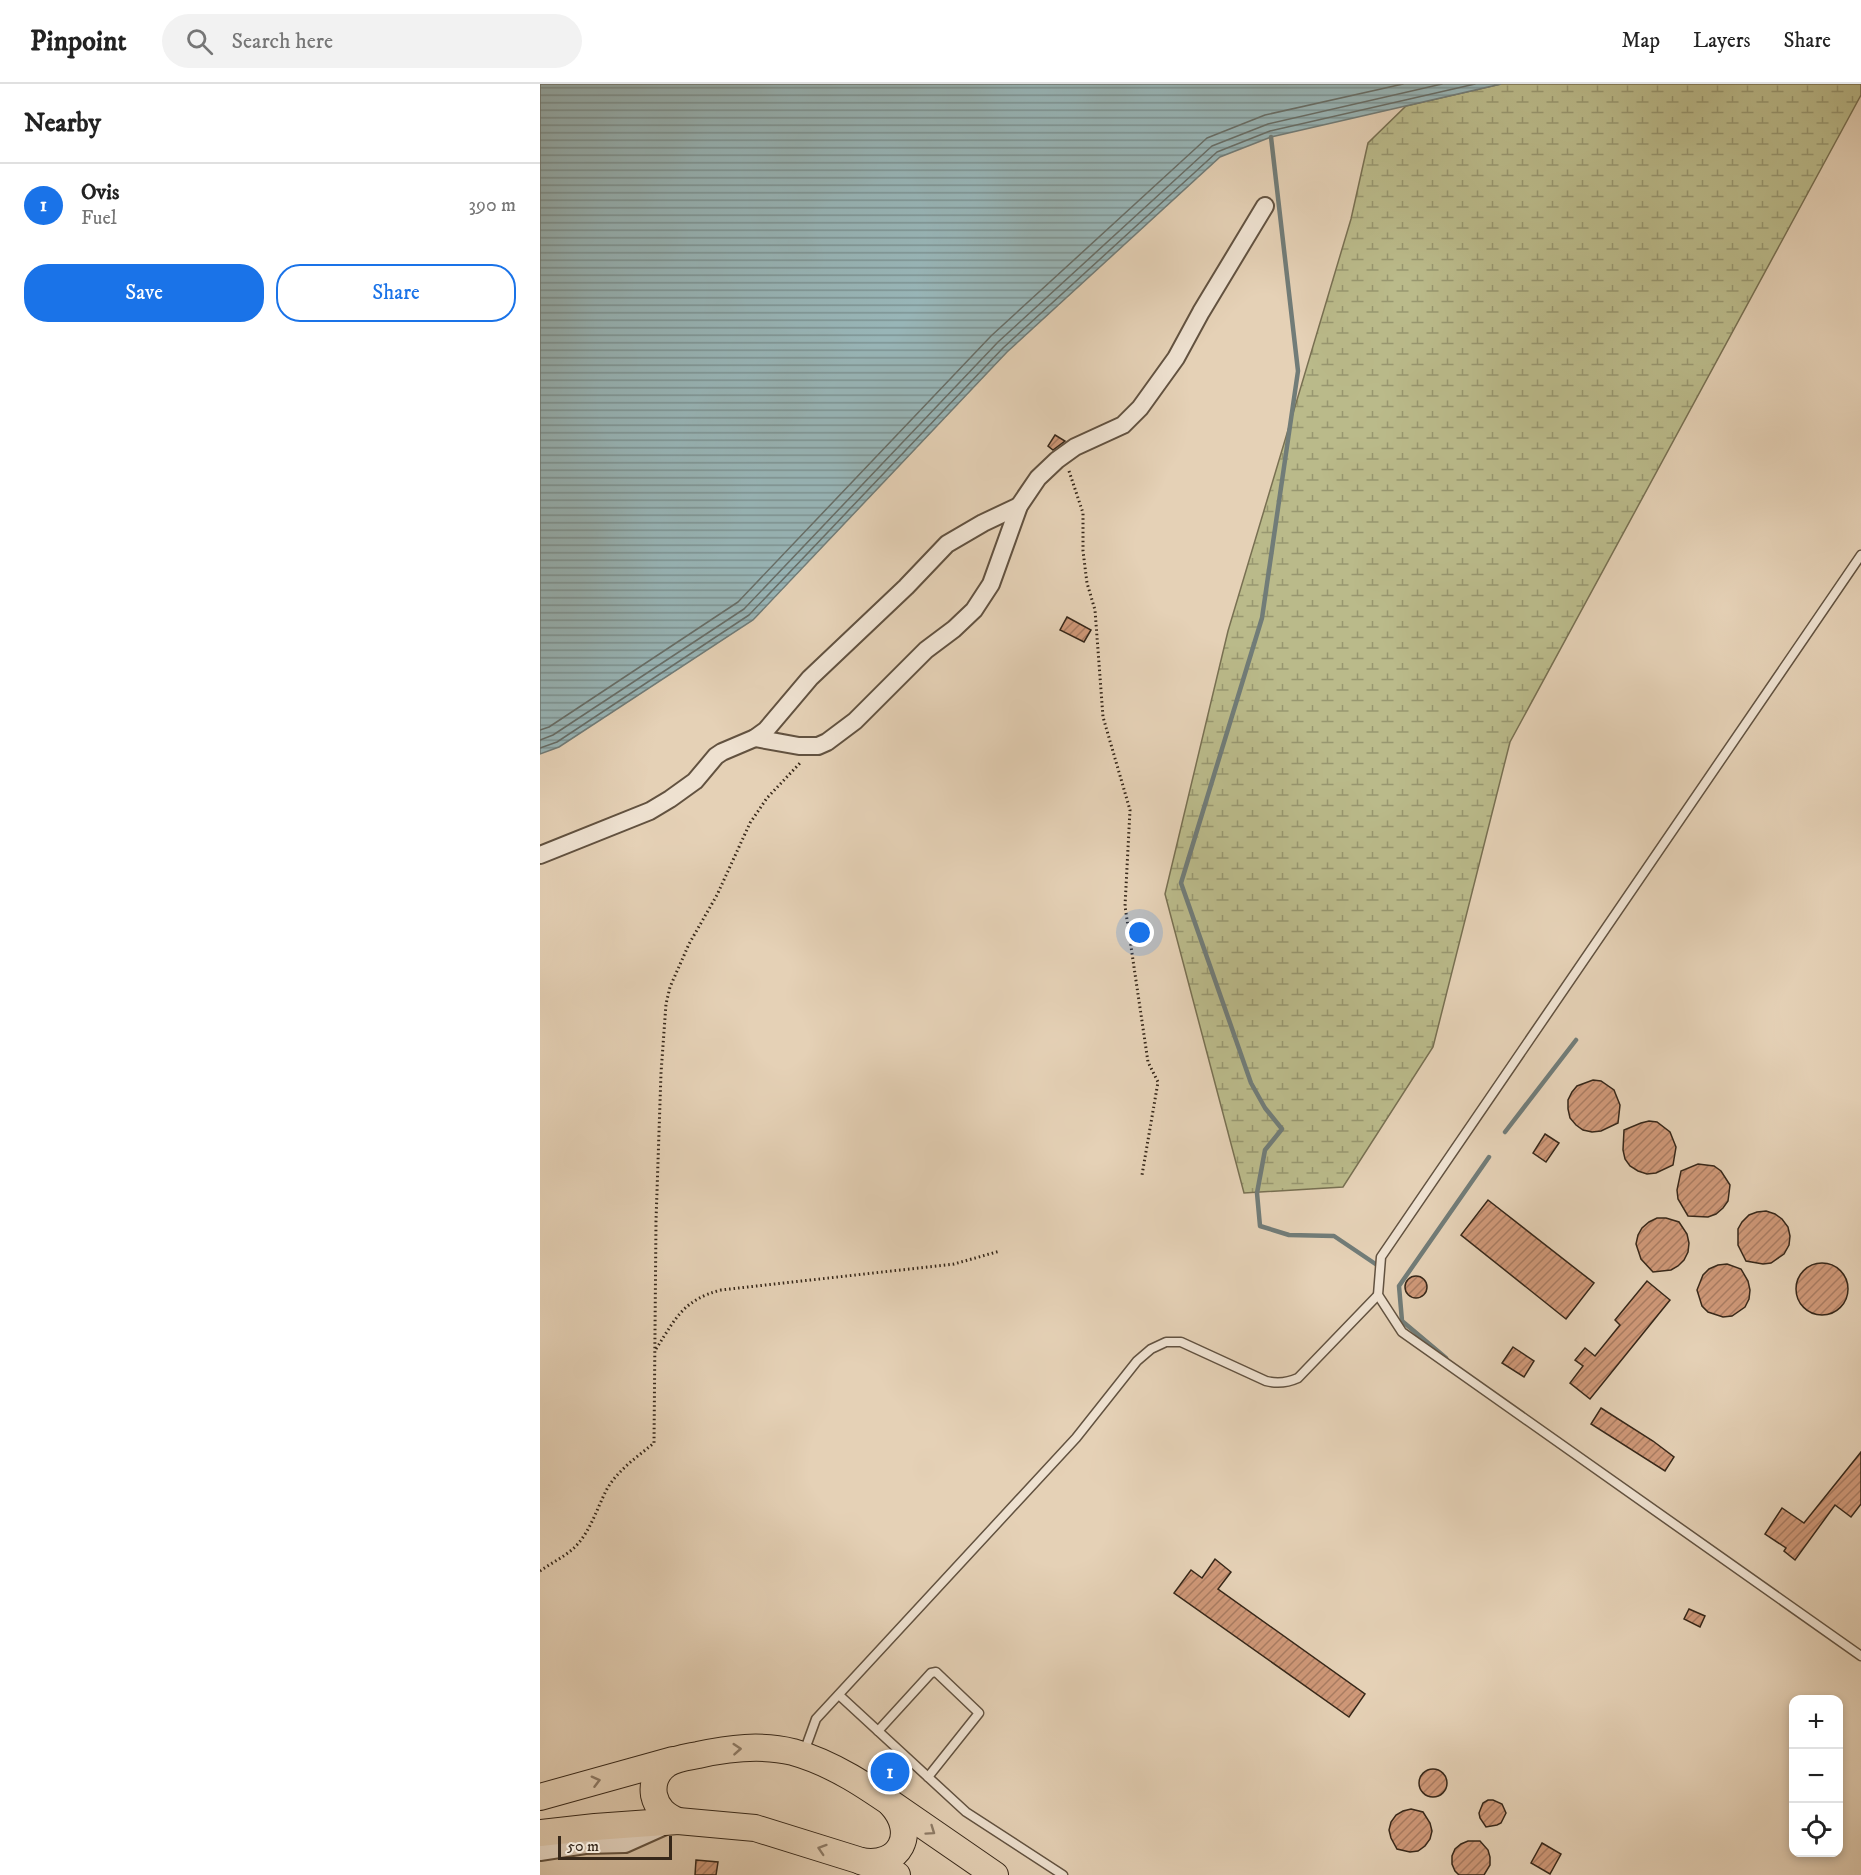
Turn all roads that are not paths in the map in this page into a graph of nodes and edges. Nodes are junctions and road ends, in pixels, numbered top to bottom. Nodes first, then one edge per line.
1 (1265, 206) dead end
2 (1019, 506) junction
3 (1861, 555) edge
4 (756, 738) junction
5 (540, 855) edge
6 (1378, 1295) junction
7 (1861, 1656) edge
8 (839, 1695) junction
9 (878, 1731) junction
10 (802, 1756) junction
11 (679, 1758) junction
12 (928, 1777) junction
13 (540, 1797) edge
14 (887, 1800) junction
15 (678, 1821) junction
16 (540, 1833) edge
17 (540, 1852) edge
18 (858, 1860) junction
19 (897, 1875) edge
20 (994, 1875) edge
21 (1062, 1875) edge

1 - 2 street
2 - 4 street
2 - 4 street
3 - 6 lane
4 - 5 street
6 - 7 lane
6 - 8 lane
8 - 9 lane
8 - 10 lane
9 - 12 lane
9 - 12 lane
11 -> 10 main road
10 - 14 main road
13 -> 11 main road
11 - 15 main road
12 - 21 lane
14 - 18 main road
14 -> 20 main road
15 - 16 main road
15 - 17 street
18 -> 15 main road
18 - 19 main road

